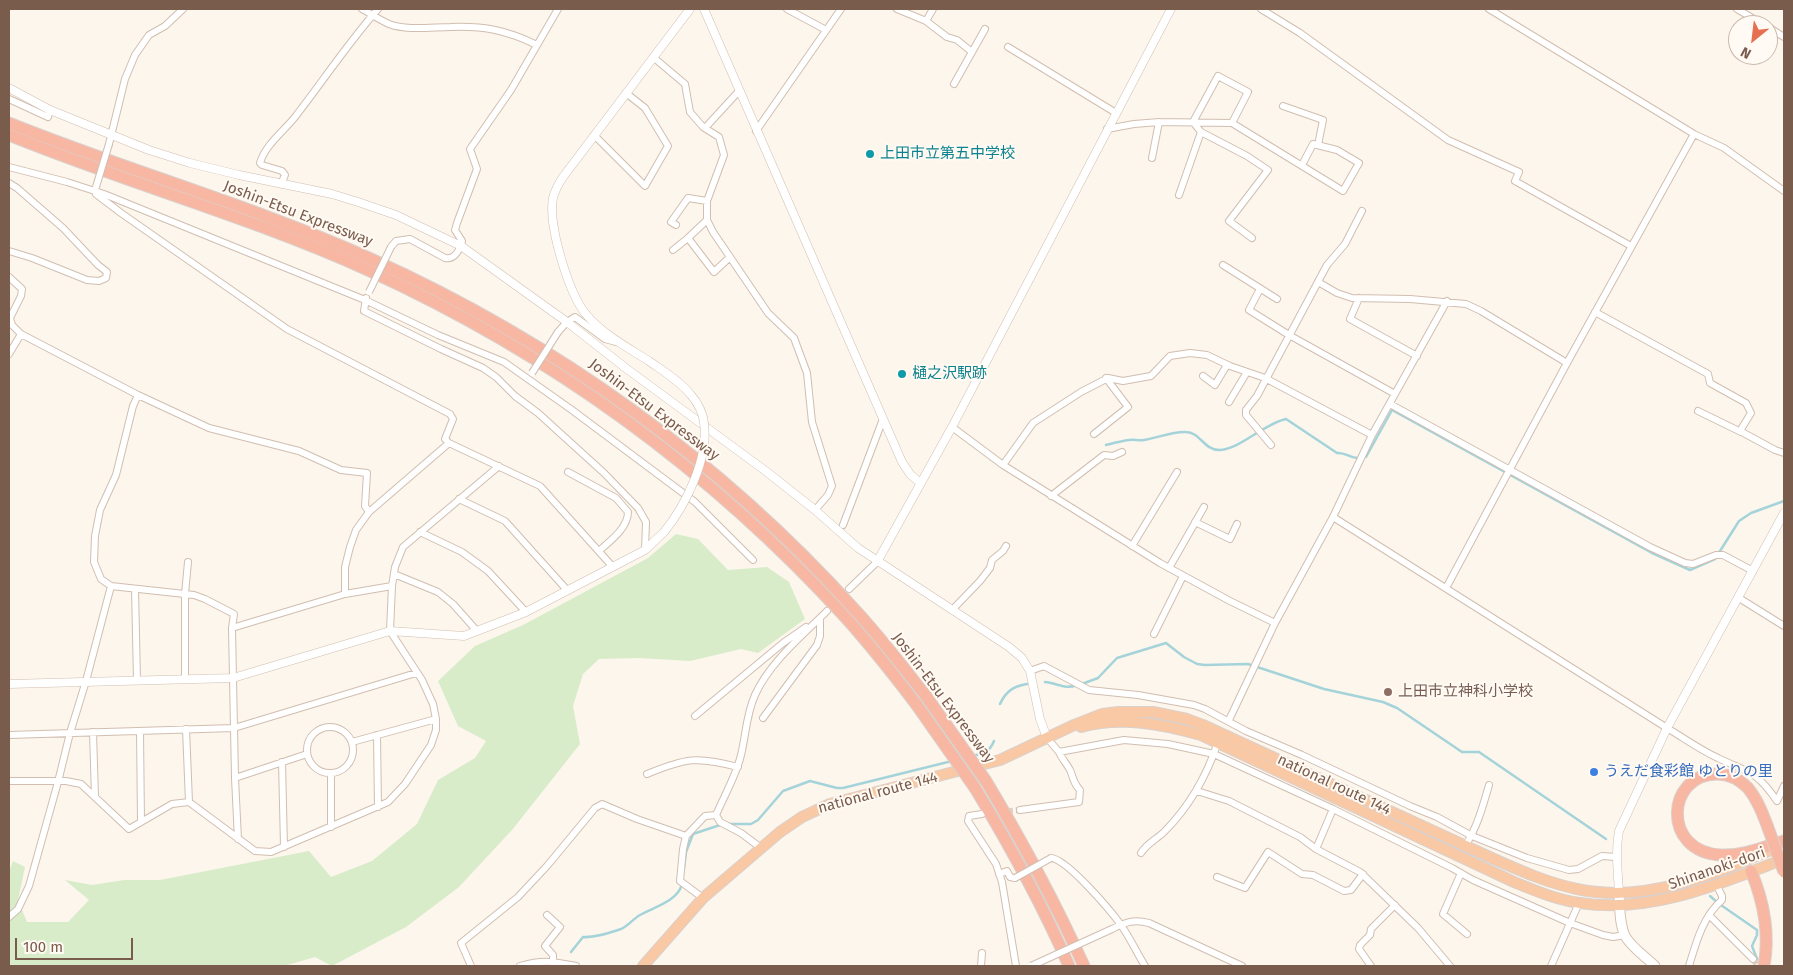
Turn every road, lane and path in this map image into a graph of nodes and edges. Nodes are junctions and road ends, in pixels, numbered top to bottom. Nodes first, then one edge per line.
1 (183, 9) edge
2 (362, 9) edge
3 (378, 9) edge
4 (558, 9) edge
5 (690, 9) edge
6 (704, 9) edge
7 (787, 9) edge
8 (841, 9) edge
9 (897, 9) edge
10 (932, 9) edge
11 (1171, 9) edge
12 (1261, 9) edge
13 (1489, 9) edge
14 (373, 15) junction
15 (926, 21) junction
16 (984, 29) dead end
17 (826, 30) junction
18 (537, 45) junction
19 (1008, 47) dead end
20 (972, 52) junction
21 (653, 57) junction
22 (954, 84) dead end
23 (9, 88) edge
24 (739, 91) junction
25 (626, 93) junction
26 (9, 99) edge
27 (1284, 106) dead end
28 (50, 110) junction
29 (1116, 113) junction
30 (9, 122) edge
31 (1159, 122) junction
32 (1193, 122) junction
33 (1232, 123) junction
34 (705, 128) junction
35 (1107, 129) junction
36 (756, 131) junction
37 (1201, 132) junction
38 (1694, 134) junction
39 (9, 135) edge
40 (112, 135) junction
41 (594, 136) junction
42 (1318, 145) junction
43 (1152, 158) dead end
44 (1302, 165) junction
45 (9, 167) edge
46 (9, 183) edge
47 (281, 184) junction
48 (94, 189) junction
49 (1784, 191) edge
50 (1179, 195) dead end
51 (707, 201) junction
52 (1362, 211) dead end
53 (707, 220) junction
54 (676, 225) dead end
55 (688, 238) junction
56 (1252, 238) dead end
57 (461, 246) junction
58 (1631, 246) junction
59 (672, 250) dead end
60 (9, 251) edge
61 (730, 257) junction
62 (1223, 266) dead end
63 (9, 277) edge
64 (1318, 282) junction
65 (1260, 289) junction
66 (1359, 298) junction
67 (1277, 299) dead end
68 (365, 300) junction
69 (1447, 302) junction
70 (1595, 312) junction
71 (567, 322) junction
72 (21, 334) junction
73 (1289, 335) junction
74 (618, 342) junction
75 (9, 354) edge
76 (1417, 356) junction
77 (1567, 363) junction
78 (1227, 365) junction
79 (1247, 372) junction
80 (530, 376) junction
81 (1203, 376) dead end
82 (1106, 378) junction
83 (1265, 378) junction
84 (1395, 394) junction
85 (138, 395) junction
86 (1229, 402) dead end
87 (1390, 404) junction
88 (1698, 412) dead end
89 (883, 419) junction
90 (952, 427) junction
91 (1741, 432) junction
92 (1094, 434) dead end
93 (1372, 435) junction
94 (449, 443) junction
95 (1271, 445) dead end
96 (1122, 452) dead end
97 (1784, 453) edge
98 (1003, 465) junction
99 (498, 466) junction
100 (1508, 470) junction
101 (568, 472) dead end
102 (1177, 472) dead end
103 (920, 483) junction
104 (1051, 496) junction
105 (459, 499) junction
106 (1204, 507) dead end
107 (815, 510) junction
108 (368, 512) junction
109 (1784, 513) edge
110 (1333, 517) junction
111 (1195, 522) junction
112 (1237, 524) dead end
113 (843, 525) dead end
114 (420, 532) junction
115 (1006, 546) dead end
116 (1132, 546) junction
117 (645, 550) junction
118 (599, 551) junction
119 (753, 560) dead end
120 (188, 562) dead end
121 (877, 562) junction
122 (612, 566) junction
123 (1169, 568) junction
124 (1753, 571) junction
125 (394, 574) junction
126 (1183, 576) junction
127 (111, 586) junction
128 (392, 586) junction
129 (1446, 588) junction
130 (135, 589) junction
131 (849, 589) dead end
132 (567, 590) junction
133 (185, 594) junction
134 (345, 594) junction
135 (1739, 598) junction
136 (953, 609) junction
137 (827, 611) dead end
138 (526, 612) junction
139 (820, 618) junction
140 (1276, 623) junction
141 (1784, 626) edge
142 (232, 628) junction
143 (478, 630) junction
144 (390, 631) junction
145 (1154, 634) dead end
146 (1030, 671) junction
147 (416, 673) junction
148 (233, 678) junction
149 (185, 679) junction
150 (137, 680) junction
151 (86, 681) junction
152 (9, 684) edge
153 (695, 716) dead end
154 (763, 718) dead end
155 (436, 720) junction
156 (1229, 720) junction
157 (234, 728) junction
158 (1667, 728) junction
159 (186, 729) junction
160 (140, 731) junction
161 (93, 732) junction
162 (70, 733) junction
163 (9, 735) edge
164 (377, 735) junction
165 (1047, 738) junction
166 (352, 742) junction
167 (1218, 742) junction
168 (1059, 752) junction
169 (307, 754) junction
170 (1214, 754) junction
171 (282, 762) junction
172 (738, 767) junction
173 (331, 773) junction
174 (647, 774) dead end
175 (235, 778) junction
176 (9, 781) edge
177 (58, 782) junction
178 (1488, 785) dead end
179 (1784, 786) edge
180 (1197, 791) junction
181 (95, 797) junction
182 (189, 802) junction
183 (378, 807) junction
184 (1333, 809) junction
185 (1020, 810) tunnel mouth
186 (982, 814) dead end
187 (716, 815) junction
188 (141, 822) junction
189 (331, 827) junction
190 (686, 836) junction
191 (1472, 836) junction
192 (238, 839) junction
193 (1784, 841) edge
194 (1465, 846) junction
195 (284, 847) junction
196 (1784, 847) edge
197 (761, 848) junction
198 (1316, 849) junction
199 (1141, 852) dead end
200 (1616, 857) junction
201 (1756, 857) joint
202 (1784, 859) edge
203 (1751, 872) junction
204 (1784, 872) edge
205 (1461, 873) junction
206 (1000, 874) junction
207 (1363, 874) junction
208 (1217, 877) dead end
209 (1716, 884) junction
210 (1619, 893) junction
211 (703, 898) junction
212 (1579, 903) junction
213 (1395, 905) junction
214 (1620, 906) junction
215 (1709, 914) junction
216 (547, 915) dead end
217 (9, 917) edge
218 (1570, 923) junction
219 (1120, 925) junction
220 (1467, 934) dead end
221 (1625, 935) junction
222 (982, 953) dead end
223 (1754, 959) tunnel mouth
224 (553, 962) junction
225 (471, 966) edge
226 (520, 966) edge
227 (576, 966) edge
228 (643, 966) edge
229 (981, 966) edge
230 (1016, 966) edge
231 (1031, 966) edge
232 (1067, 966) edge
233 (1084, 966) edge
234 (1145, 966) edge
235 (1242, 966) edge
236 (1372, 966) edge
237 (1450, 966) edge
238 (1551, 966) edge
239 (1656, 966) edge
240 (1689, 966) edge
241 (1764, 966) tunnel mouth

1 - 40 street
2 - 14 street
3 - 14 street
4 - 18 street
5 - 21 street
6 - 24 street
7 - 17 street
8 - 17 street
9 - 15 street
10 - 15 street
11 - 29 street
12 - 58 street
13 - 38 street
14 - 18 street
14 - 47 street
15 - 20 street
16 - 20 street
17 - 36 street
18 - 57 street
19 - 29 street
20 - 22 street
21 - 25 street
21 - 34 street
23 - 28 street
24 - 34 street
24 - 36 street
25 - 41 street
25 - 41 street
26 - 28 street
27 - 42 street
28 - 40 street
29 - 35 street
30 - 233 highway, Joshin-Etsu Expressway, bridge
31 - 32 street
31 - 35 street
31 - 43 street
32 - 33 street
32 - 33 street
32 - 37 street
33 - 44 street
34 - 51 street
35 - 90 street
36 - 89 street
37 - 50 street
37 - 56 street
38 - 49 street
38 - 58 street
39 - 232 highway, Joshin-Etsu Expressway, bridge
40 - 47 street
40 - 48 street, bridge
41 - 74 street
42 - 44 street
42 - 44 street
45 - 48 street
46 - 60 street
47 - 57 street
48 - 68 street
48 - 94 street
51 - 53 street
51 - 54 street
52 - 64 street
53 - 55 street
53 - 61 street
55 - 59 street
55 - 61 street
57 - 68 street, bridge
57 - 71 street
58 - 70 street
61 - 107 street
62 - 65 street
63 - 72 street
64 - 66 street
64 - 73 street
65 - 67 street
65 - 73 street
66 - 69 street
66 - 76 street
68 - 80 street
68 - 117 street
69 - 76 street
69 - 77 street
70 - 77 street
70 - 91 street
71 - 74 street
71 - 80 street, bridge
71 - 107 street
72 - 75 street
72 - 85 street
73 - 83 street
73 - 84 street
74 - 117 street, bridge
76 - 84 street
77 - 100 street
78 - 79 street
78 - 81 street
78 - 82 street
79 - 83 street
79 - 86 street
80 - 119 street
82 - 92 street
82 - 98 street
83 - 93 street
83 - 95 street
84 - 87 street
85 - 108 street
85 - 127 street
87 - 93 street
87 - 100 street
88 - 91 street
89 - 103 street
89 - 113 street
90 - 98 street
90 - 103 street
91 - 97 street
93 - 110 street
94 - 99 street
94 - 108 street
96 - 104 street
98 - 104 street
99 - 105 street
99 - 118 street
100 - 124 street
100 - 129 street
101 - 118 street
102 - 116 street
103 - 121 street
104 - 116 street
105 - 114 street
105 - 132 street
106 - 111 street
107 - 121 street
108 - 134 street
109 - 124 street
110 - 129 street
110 - 140 street
111 - 112 street
111 - 123 street
114 - 125 street
114 - 138 street
115 - 136 street
116 - 123 street
117 - 122 street
118 - 122 street
120 - 133 street
121 - 131 street
121 - 136 street
122 - 132 street
123 - 126 street
124 - 135 street
125 - 128 street
125 - 143 street
126 - 140 street
126 - 145 street
127 - 130 street
127 - 151 street
128 - 134 street
128 - 144 street
129 - 158 street
130 - 133 street
130 - 150 street
132 - 138 street
133 - 142 street
133 - 149 street
134 - 142 street
135 - 141 street
135 - 158 street
136 - 146 street
137 - 139 street
138 - 143 street
139 - 153 street
139 - 154 street
139 - 172 street
140 - 156 street
142 - 148 street
143 - 144 street
144 - 147 street
144 - 148 street
146 - 156 street
146 - 165 street
147 - 155 street
147 - 157 street
148 - 149 street
148 - 157 street
149 - 150 street
150 - 151 street
151 - 152 street
151 - 162 street
155 - 164 street
155 - 183 street
156 - 191 street
157 - 159 street
157 - 175 street
158 - 179 street
158 - 200 street
159 - 160 street
159 - 182 street
160 - 161 street
160 - 188 street
161 - 162 street
161 - 181 street
162 - 163 street
162 - 177 street
164 - 166 street
164 - 183 street
165 - 167 highway, national route 144
165 - 168 street
165 - 194 highway, national route 144
165 - 197 highway, national route 144
166 - 169 street
166 - 173 street
167 - 170 street
167 - 212 highway, national route 144
168 - 170 street
168 - 185 street
169 - 171 street
169 - 173 street
170 - 180 street
170 - 184 street
171 - 175 street
171 - 195 street
172 - 174 street
172 - 187 street
173 - 189 street
175 - 192 street
176 - 177 street
177 - 181 street
177 - 217 street
178 - 191 street
180 - 198 street
180 - 199 street
181 - 188 street
182 - 188 street
182 - 192 street
183 - 189 street
184 - 198 street
184 - 205 street
186 - 206 street
187 - 190 street
187 - 197 street
189 - 195 street
190 - 211 street
190 - 225 street
191 - 194 street
191 - 200 street
192 - 195 street
193 - 204 highway, bridge
194 - 210 highway, national route 144
196 - 201 highway
197 - 211 highway, national route 144
198 - 207 street
200 - 210 street
201 - 210 highway, Shinanoki-dori
202 - 203 highway, Shinanoki-dori
203 - 209 highway, Shinanoki-dori
203 - 241 highway
205 - 218 street
205 - 220 street
206 - 219 street, bridge
206 - 230 street
207 - 208 street
207 - 213 street
209 - 214 highway, Shinanoki-dori
209 - 215 street
210 - 214 main road
211 - 228 highway, national route 144
212 - 214 highway, national route 144
212 - 218 street
213 - 236 street
213 - 237 street
214 - 221 main road
215 - 223 street
215 - 240 street
216 - 224 street
218 - 221 street
218 - 238 street
219 - 231 street, bridge
219 - 234 street
219 - 235 street
221 - 239 main road
222 - 229 street
224 - 226 street
224 - 227 street

